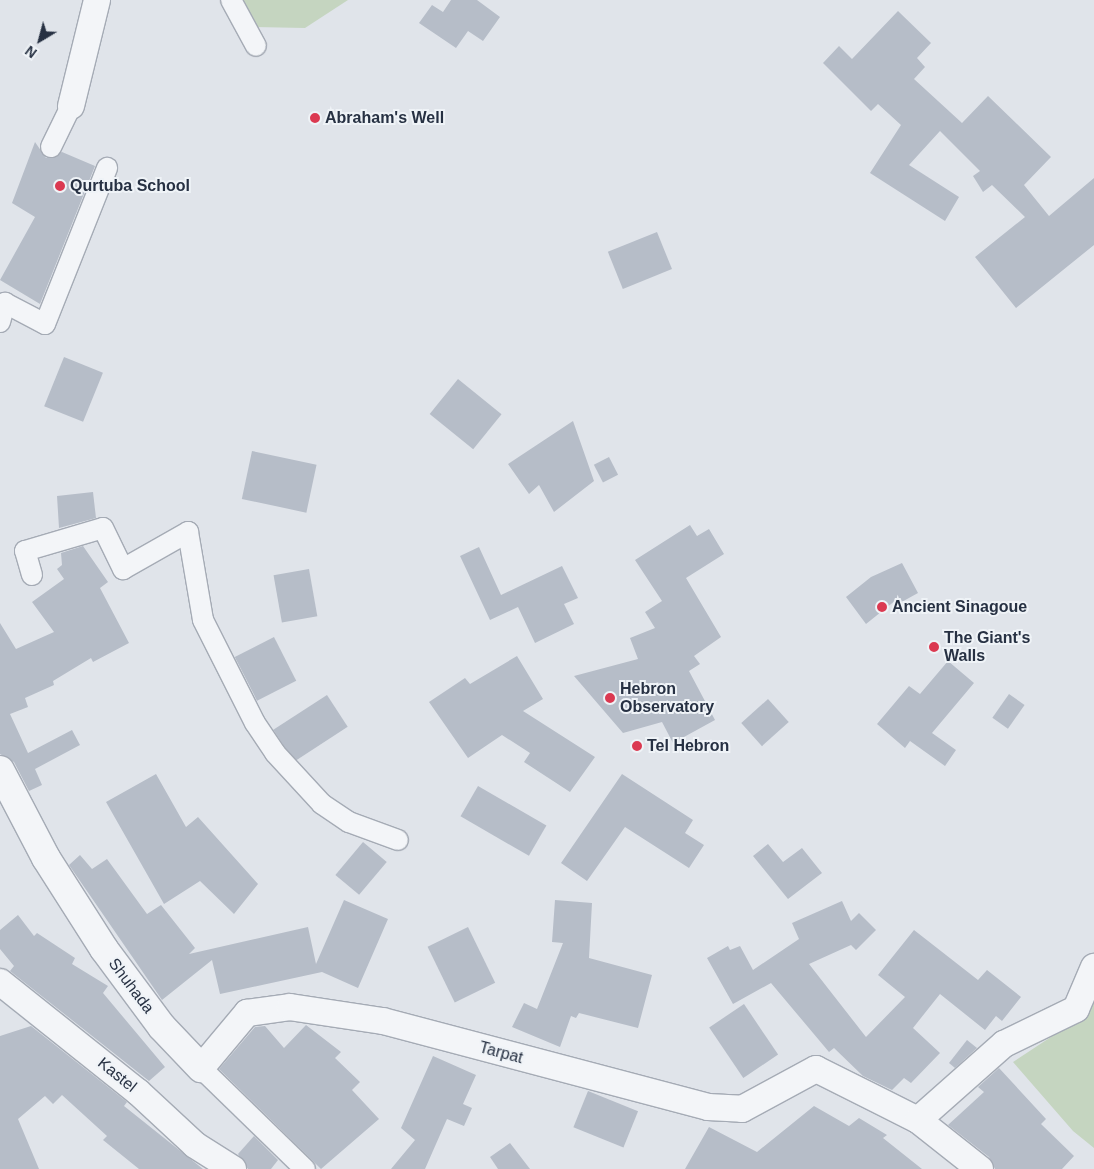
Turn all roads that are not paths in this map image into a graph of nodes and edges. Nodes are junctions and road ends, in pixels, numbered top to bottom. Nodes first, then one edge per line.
1 (97, 0) edge
2 (231, 0) edge
3 (256, 46) dead end
4 (71, 106) joint
5 (52, 147) dead end
6 (107, 168) dead end
7 (0, 322) edge
8 (32, 575) dead end
9 (0, 770) edge
10 (398, 840) dead end
11 (1094, 967) edge
12 (0, 982) edge
13 (201, 1068) junction
14 (918, 1120) junction
15 (233, 1169) edge
16 (305, 1169) edge
17 (980, 1169) edge

1 - 4 street
2 - 3 street
4 - 5 street
6 - 7 street
8 - 10 street
9 - 13 street, Shuhada
11 - 14 street
12 - 15 street, Kastel
13 - 14 street, Tarpat
13 - 16 street, Shuhada
14 - 17 street

